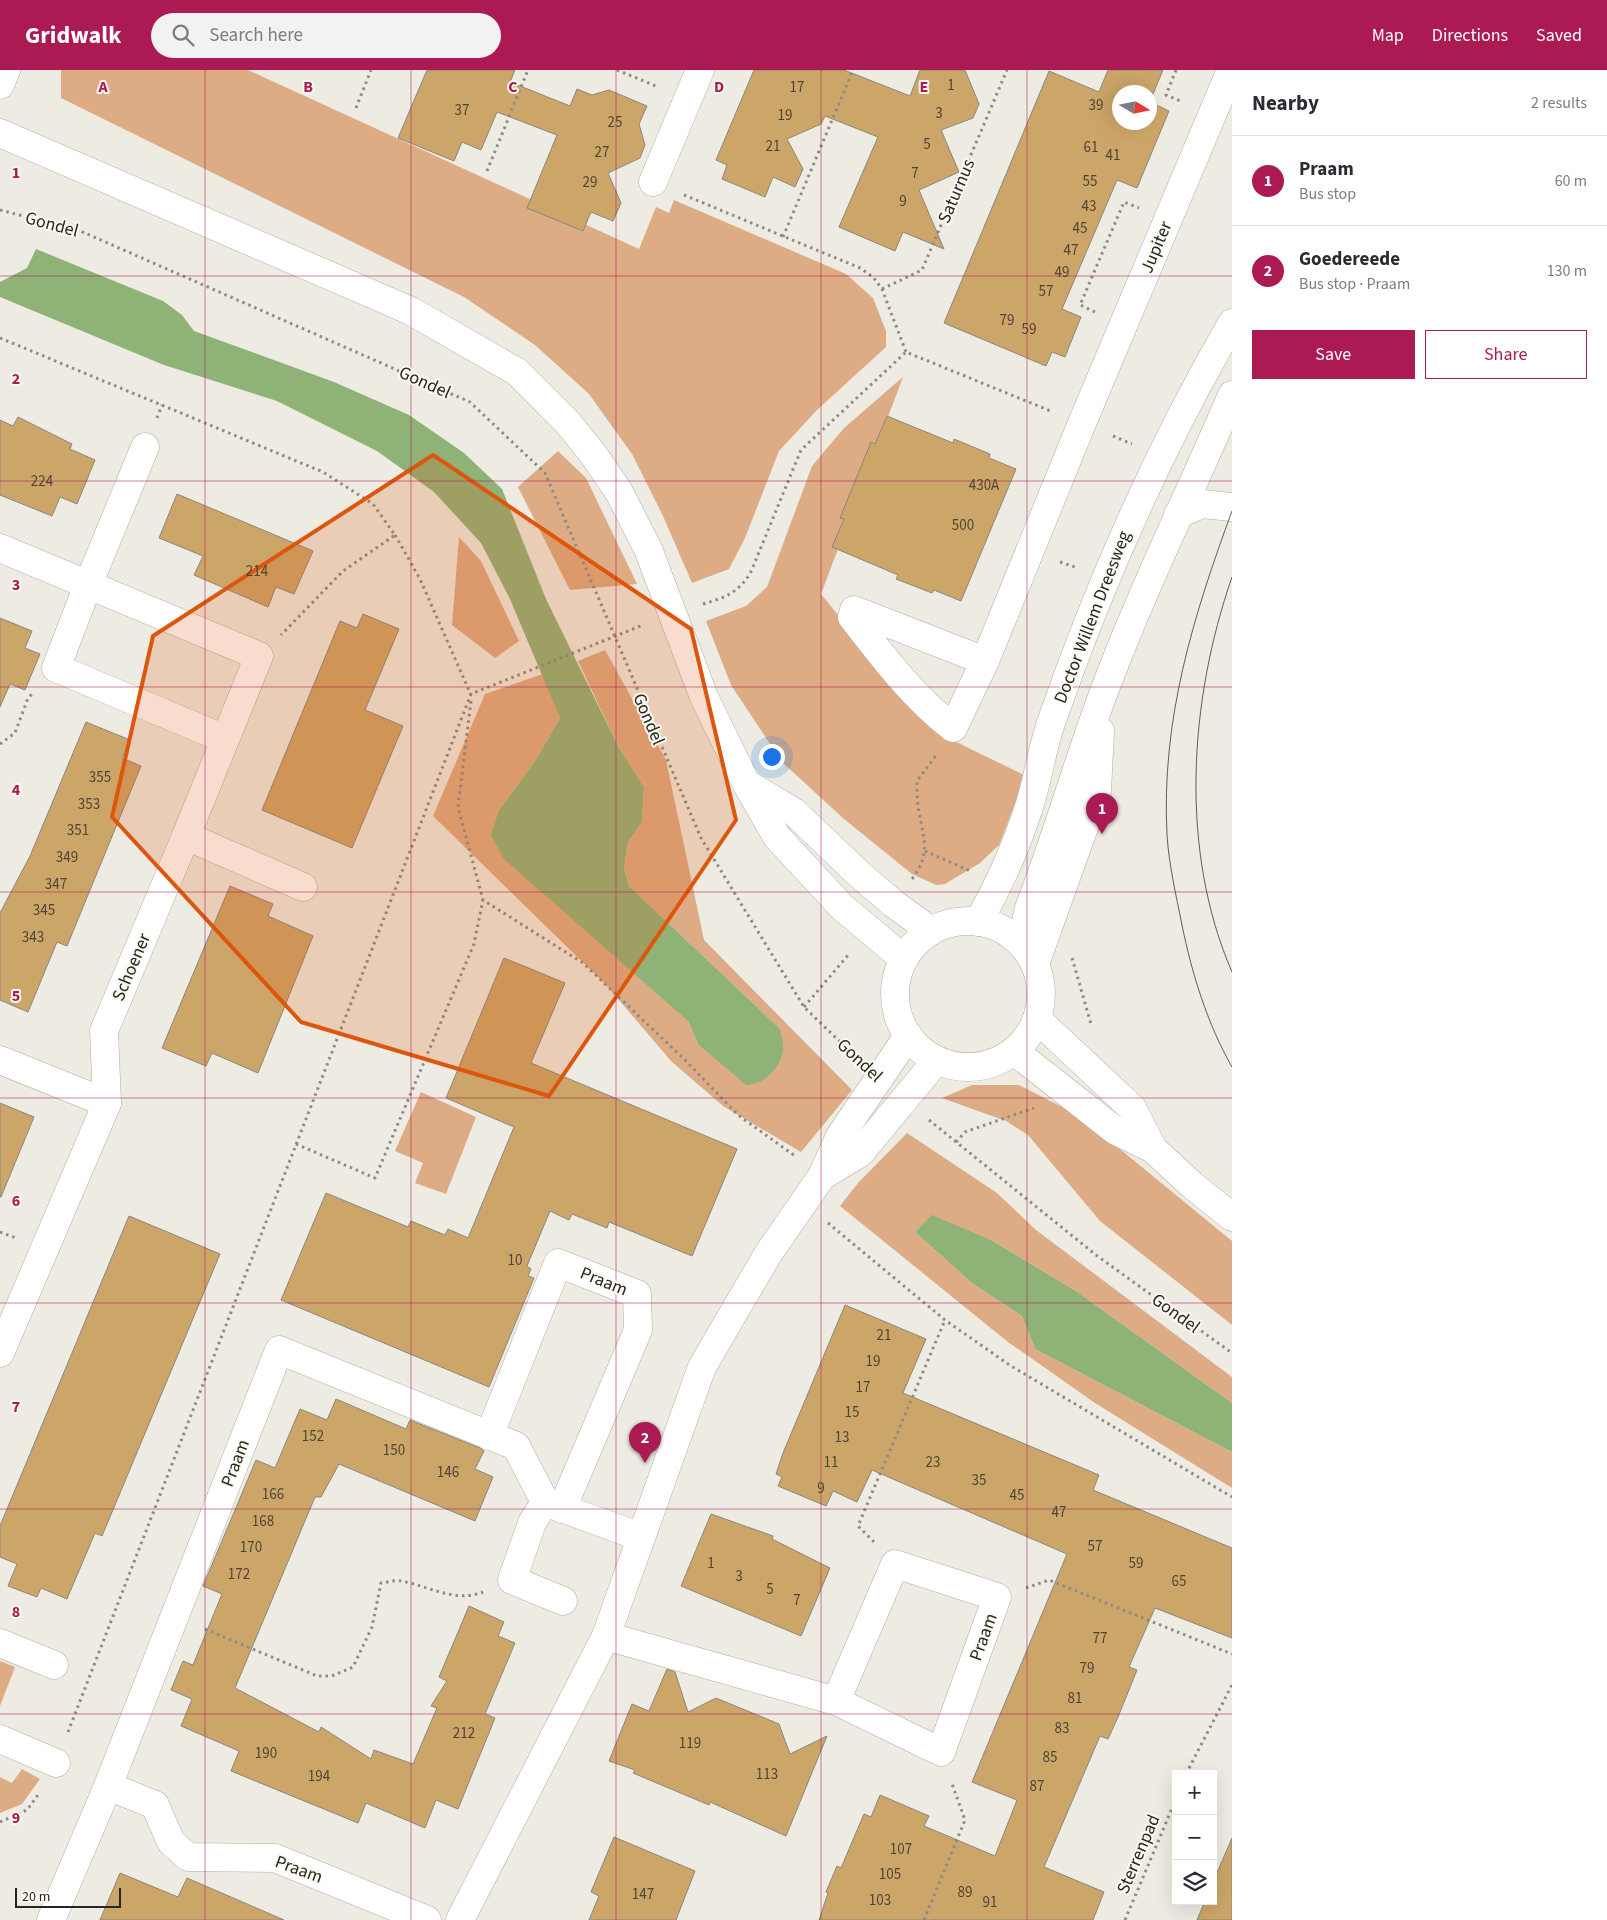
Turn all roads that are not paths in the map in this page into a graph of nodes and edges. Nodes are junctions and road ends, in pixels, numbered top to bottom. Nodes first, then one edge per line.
1 (6, 70) edge
2 (700, 70) edge
3 (1231, 70) edge
4 (0, 85) edge
5 (0, 132) edge
6 (653, 182) road end
7 (1232, 324) edge
8 (1232, 395) edge
9 (145, 447) dead end
10 (1221, 449) edge
11 (1163, 456) junction
12 (1232, 507) edge
13 (1178, 514) junction
14 (0, 548) edge
15 (88, 585) junction
16 (985, 661) junction
17 (225, 740) junction
18 (746, 782) junction
19 (186, 836) junction
20 (303, 887) dead end
21 (978, 922) junction
22 (931, 931) junction
23 (1028, 954) junction
24 (904, 959) junction
25 (1037, 1019) junction
26 (908, 1036) junction
27 (1014, 1051) junction
28 (0, 1060) edge
29 (937, 1060) junction
30 (107, 1103) junction
31 (1153, 1149) junction
32 (822, 1176) junction
33 (1232, 1217) edge
34 (0, 1353) edge
35 (489, 1436) junction
36 (553, 1505) junction
37 (641, 1536) junction
38 (563, 1601) dead end
39 (606, 1636) junction
40 (0, 1642) edge
41 (54, 1665) dead end
42 (836, 1702) junction
43 (0, 1739) edge
44 (56, 1763) road end
45 (108, 1786) junction
46 (51, 1920) edge
47 (427, 1920) edge
48 (460, 1920) edge

1 - 4 street
2 - 6 street
3 - 16 street, Jupiter
5 - 18 street
7 - 11 street, Doctor Willem Dreesweg
8 - 10 street
9 - 15 street
10 - 11 street
10 - 13 street
11 - 21 street, Doctor Willem Dreesweg
12 - 13 street
13 - 23 street
14 - 15 street
15 - 17 street
15 - 17 street, Schoener
16 - 16 street
17 - 19 street, Schoener
18 - 22 street
18 - 24 street
19 - 20 street
19 - 30 street, Schoener
21 - 22 street
21 - 23 street
22 - 24 street
23 - 25 street
24 - 26 street
25 - 27 street
25 - 31 street
26 - 29 street
26 - 32 street
27 - 29 street
27 - 31 street
28 - 30 street
29 - 32 street
30 - 34 street, Schoener
31 - 33 street
32 - 37 street
35 - 36 street, Praam
35 - 36 street, Praam
35 - 45 street, Praam
36 - 37 street
36 - 38 street, Praam
37 - 39 street
39 - 42 street
39 - 48 street
40 - 41 street
42 - 42 street, Praam
43 - 44 street
45 - 46 street, Praam
45 - 47 street, Praam

